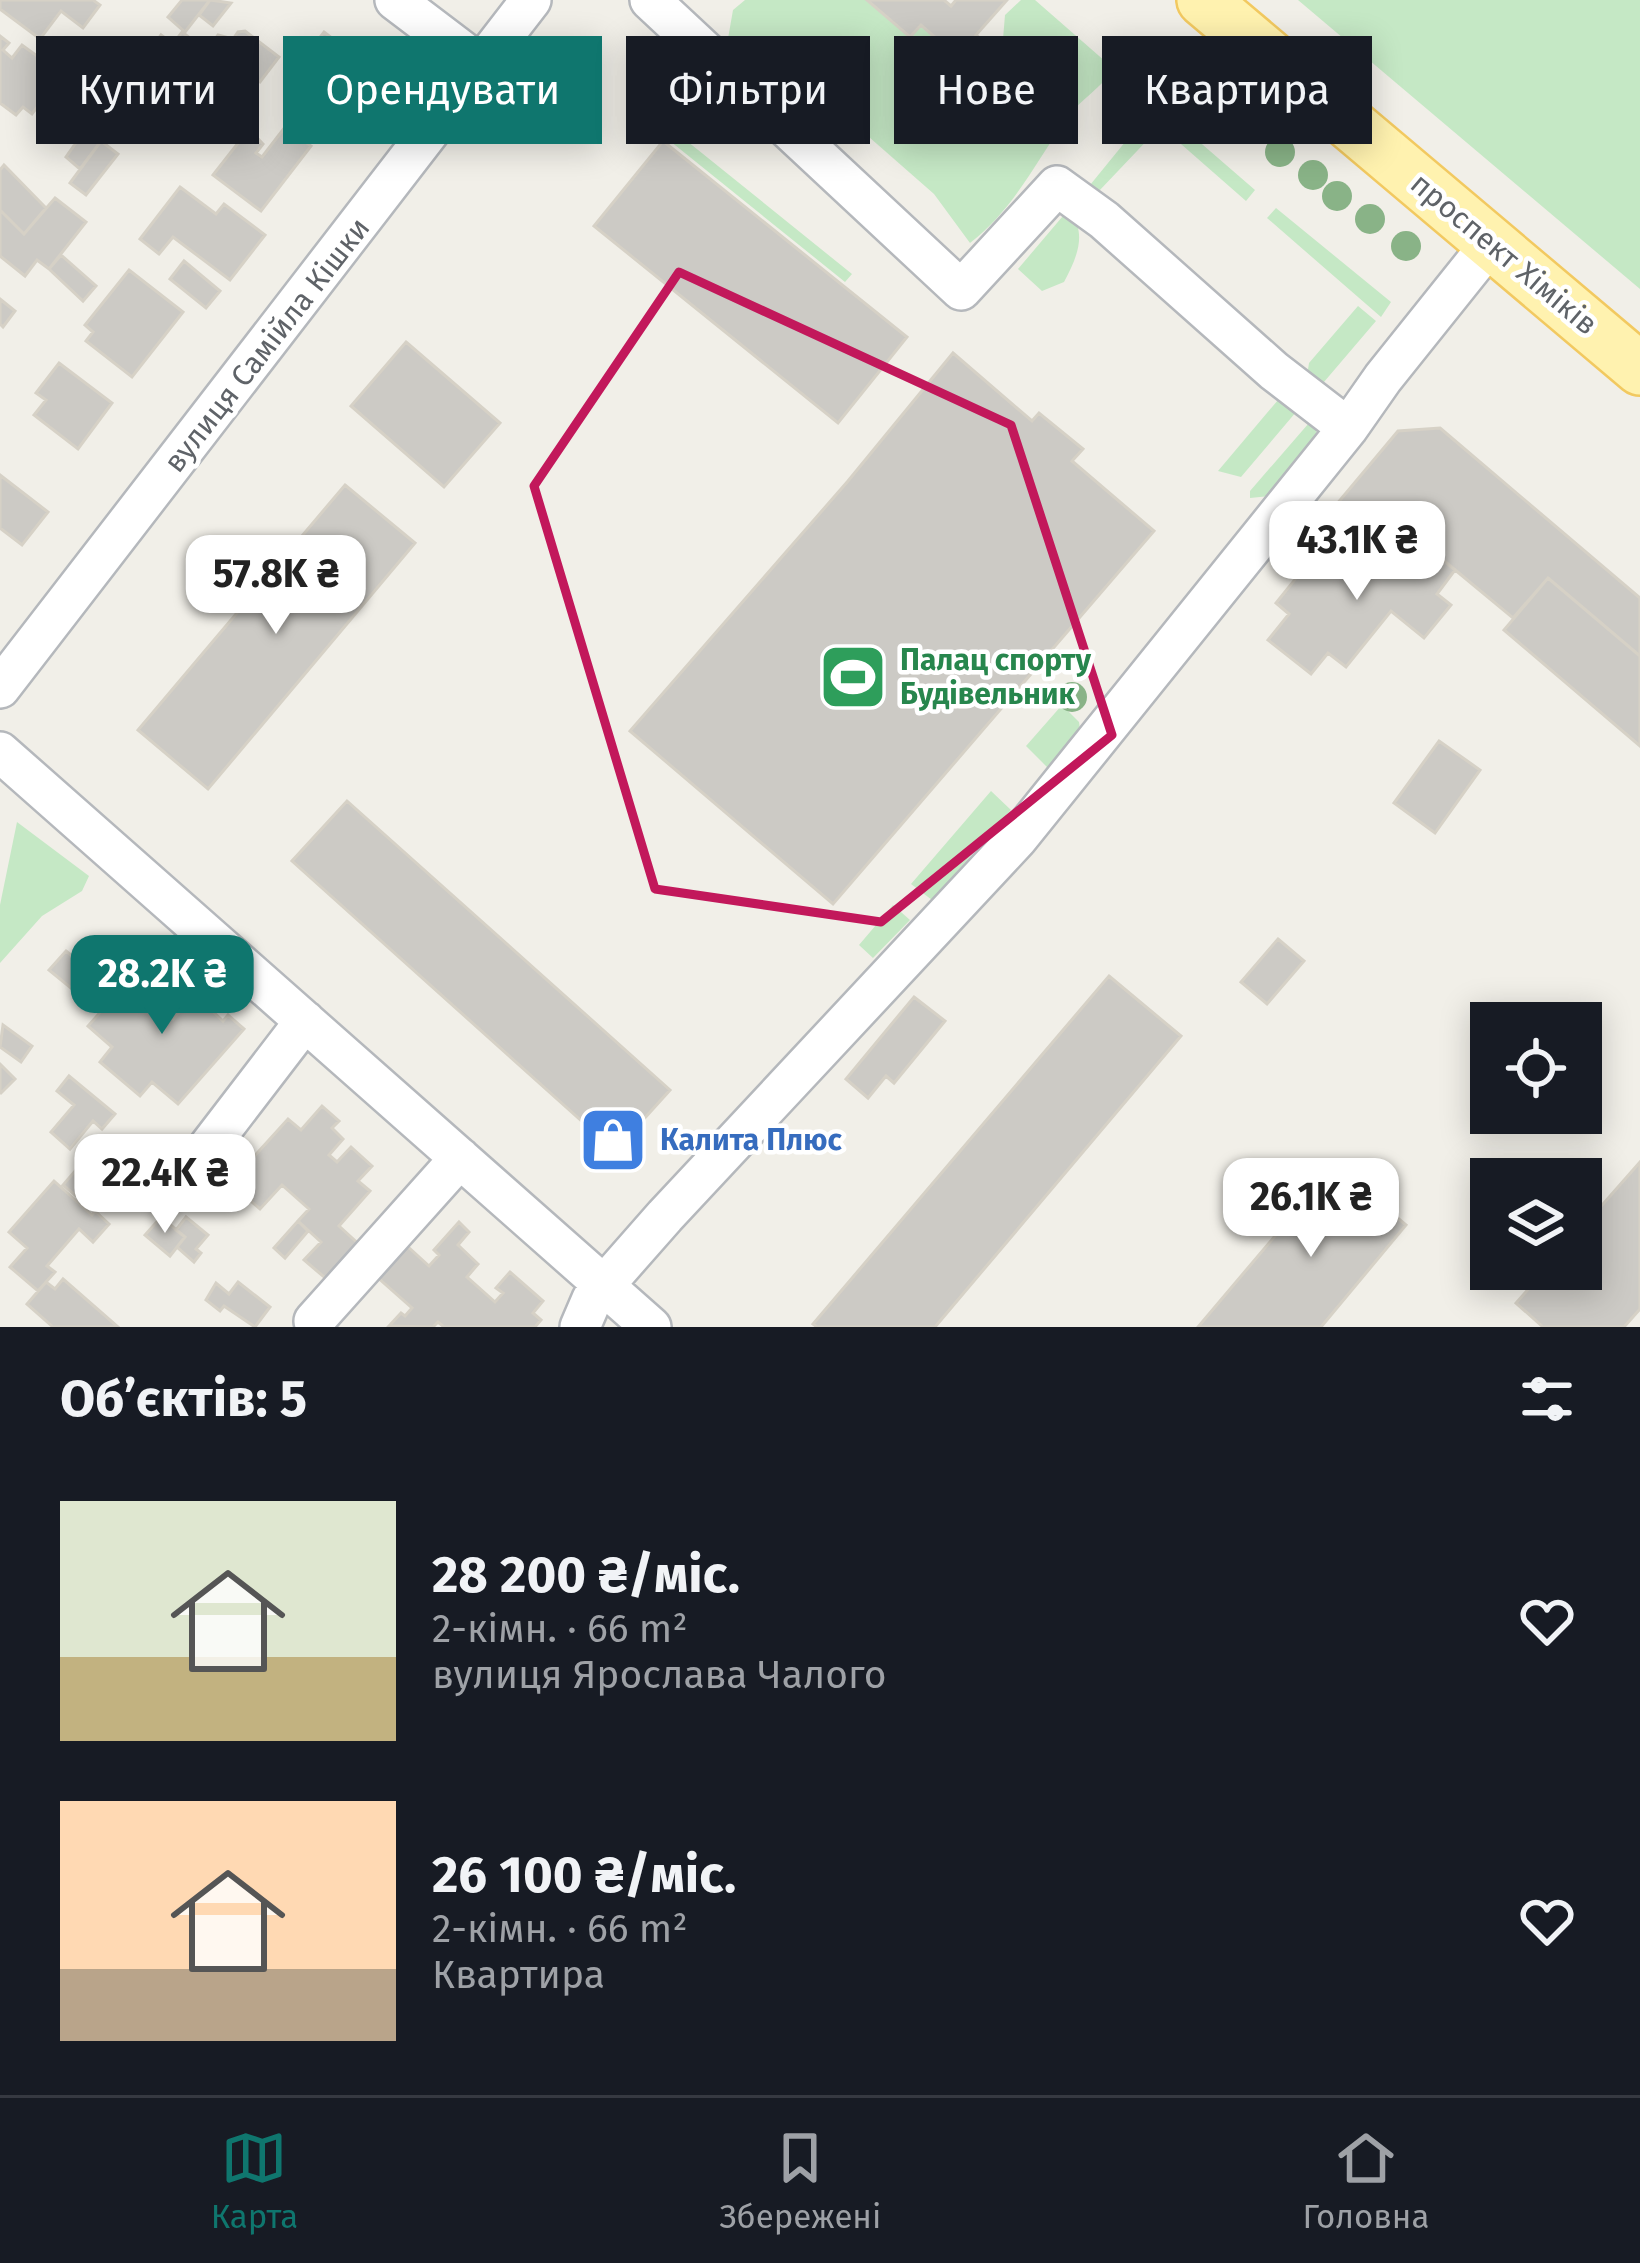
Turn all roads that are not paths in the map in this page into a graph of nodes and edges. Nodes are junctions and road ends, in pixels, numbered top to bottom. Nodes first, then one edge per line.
1 (395, 0) edge
2 (531, 0) edge
3 (650, 0) edge
4 (1203, 0) edge
5 (442, 36) edge
6 (504, 36) edge
7 (422, 144) edge
8 (1491, 243) junction
9 (1640, 369) edge
10 (1348, 428) junction
11 (0, 688) edge
12 (0, 752) edge
13 (304, 1021) junction
14 (460, 1158) junction
15 (187, 1175) dead end
16 (604, 1285) junction
17 (314, 1321) dead end
18 (580, 1327) edge
19 (651, 1327) edge

1 - 5 street
2 - 6 street, вулиця Самійла Кішки
3 - 10 street
4 - 8 main road, проспект Хіміків
7 - 11 street, вулиця Самійла Кішки
8 - 9 main road, проспект Хіміків
8 - 10 street
10 - 16 street
12 - 13 street
13 - 14 street
13 - 15 street
14 - 16 street
14 - 17 street
16 - 18 street
16 - 19 street

